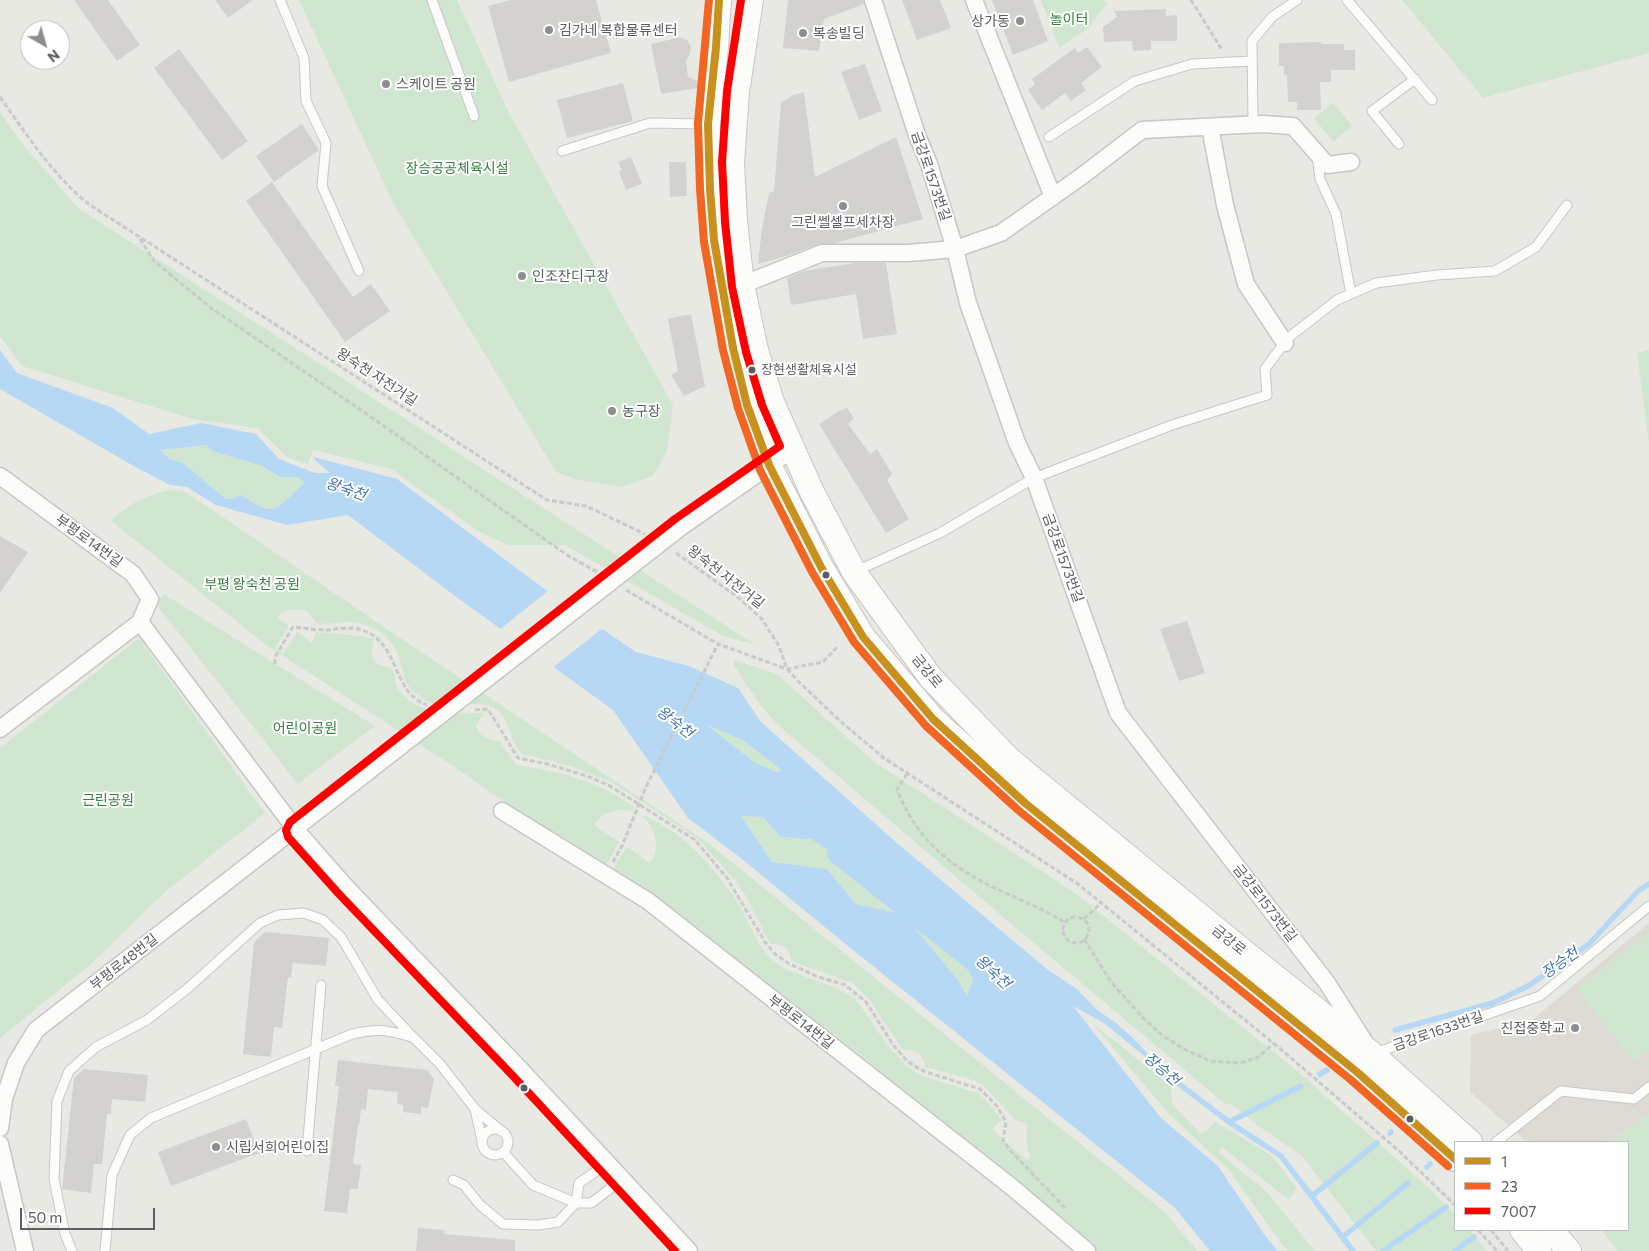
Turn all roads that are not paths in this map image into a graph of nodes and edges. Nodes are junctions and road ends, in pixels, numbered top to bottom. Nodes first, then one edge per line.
1 (280, 0) edge
2 (432, 0) edge
3 (719, 0) edge
4 (751, 0) edge
5 (873, 0) edge
6 (974, 0) edge
7 (1297, 0) edge
8 (1347, 0) edge
9 (1252, 61) junction
10 (1415, 80) junction
11 (1432, 100) dead end
12 (474, 116) dead end
13 (708, 124) junction
14 (1253, 124) junction
15 (1210, 127) junction
16 (1049, 137) dead end
17 (1399, 144) dead end
18 (562, 151) dead end
19 (1316, 152) junction
20 (1351, 162) dead end
21 (1053, 196) junction
22 (1566, 205) dead end
23 (955, 249) junction
24 (359, 271) dead end
25 (742, 285) junction
26 (1351, 294) junction
27 (1285, 342) junction
28 (793, 450) junction
29 (770, 465) junction
30 (0, 476) edge
31 (1034, 478) junction
32 (854, 572) junction
33 (140, 622) junction
34 (0, 729) edge
35 (502, 812) dead end
36 (296, 830) junction
37 (1649, 906) edge
38 (321, 985) dead end
39 (413, 1037) junction
40 (315, 1049) junction
41 (1372, 1054) junction
42 (1648, 1089) edge
43 (475, 1109) junction
44 (0, 1128) edge
45 (501, 1130) junction
46 (482, 1141) junction
47 (1469, 1141) edge
48 (1497, 1141) edge
49 (0, 1144) edge
50 (307, 1151) dead end
51 (503, 1152) junction
52 (1454, 1158) edge
53 (616, 1172) junction
54 (453, 1180) dead end
55 (576, 1203) junction
56 (1523, 1231) edge
57 (1553, 1231) edge
58 (25, 1251) edge
59 (72, 1251) edge
60 (104, 1251) edge
61 (689, 1251) edge
62 (1087, 1251) edge
63 (1539, 1251) edge
64 (1569, 1251) edge

1 - 24 lane
2 - 12 lane
3 - 13 main road, 금강로
4 - 25 main road, 금강로
5 - 23 street, 금강로1573번길
6 - 21 street
7 - 9 lane
8 - 10 lane
9 - 14 lane
9 - 16 lane
10 - 11 lane
10 - 17 lane
13 - 18 lane
13 - 29 main road, 금강로
14 - 15 street
14 - 19 street
15 - 21 street
15 - 27 street
19 - 20 street
19 - 26 lane
21 - 23 street
22 - 26 lane
23 - 25 street
23 - 31 street, 금강로1573번길
25 - 28 main road, 금강로
26 - 27 lane
27 - 31 lane
28 - 29 street, 부평로48번길
28 - 32 main road, 금강로
29 - 36 street, 부평로48번길, bridge
29 - 52 main road, 금강로
30 - 33 street, 부평로14번길
31 - 32 lane
31 - 41 street, 금강로1573번길
32 - 41 main road, 금강로
33 - 34 street
33 - 36 street
35 - 62 street, 부평로14번길
36 - 44 street, 부평로48번길
36 - 53 street
37 - 41 lane, 금강로1633번길
38 - 40 lane
39 - 40 lane
39 - 43 lane
39 - 59 lane
40 - 50 lane
40 - 60 lane
41 - 47 main road, 금강로
42 - 48 lane
43 - 45 lane
43 - 46 lane
45 - 46 lane
45 - 51 lane
46 - 51 lane
49 - 58 street
51 - 55 lane
53 - 55 lane
53 - 55 lane
53 - 61 street
54 - 55 lane
56 - 63 main road
57 - 64 main road

